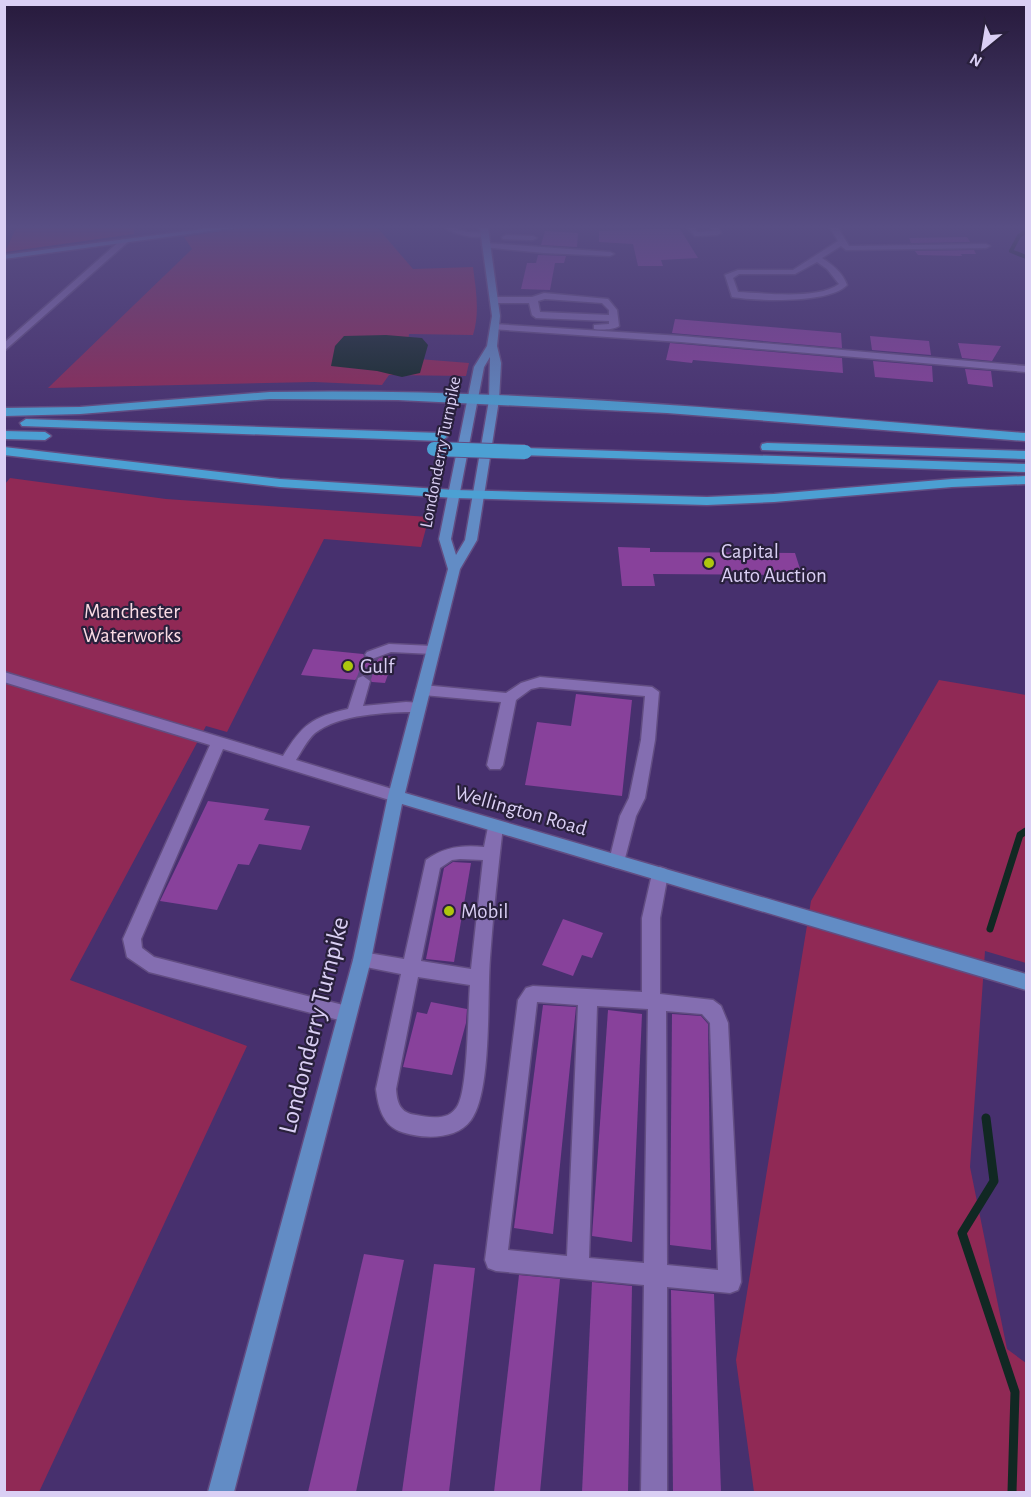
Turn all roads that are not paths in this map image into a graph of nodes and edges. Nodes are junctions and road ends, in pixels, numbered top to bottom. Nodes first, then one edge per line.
1 (63, 296) edge
2 (493, 296) edge
3 (540, 298) junction
4 (494, 300) junction
5 (494, 327) junction
6 (492, 346) junction
7 (4, 348) edge
8 (1026, 369) edge
9 (472, 399) junction
10 (494, 400) junction
11 (4, 412) edge
12 (4, 423) edge
13 (4, 435) edge
14 (1026, 437) edge
15 (437, 443) junction
16 (525, 446) junction
17 (4, 451) edge
18 (1026, 455) edge
19 (1026, 468) edge
20 (1026, 480) edge
21 (454, 494) junction
22 (478, 494) junction
23 (454, 569) junction
24 (433, 650) junction
25 (372, 655) dead end
26 (4, 677) edge
27 (363, 681) tunnel mouth
28 (423, 690) junction
29 (509, 698) junction
30 (418, 707) junction
31 (354, 714) junction
32 (219, 742) junction
33 (287, 763) junction
34 (495, 765) dead end
35 (396, 796) junction
36 (495, 826) junction
37 (492, 854) junction
38 (617, 861) junction
39 (660, 874) junction
40 (362, 960) junction
41 (410, 969) junction
42 (479, 978) junction
43 (1026, 982) edge
44 (588, 997) junction
45 (654, 1001) junction
46 (346, 1014) junction
47 (578, 1268) junction
48 (654, 1275) junction
49 (221, 1492) edge
50 (654, 1492) edge

1 - 7 street
2 - 4 main road, Londonderry Turnpike
3 - 3 street
3 - 4 street
4 - 5 main road, Londonderry Turnpike
5 - 6 main road, Londonderry Turnpike
5 - 8 street
6 - 9 main road, Londonderry Turnpike
6 - 10 main road, Londonderry Turnpike
9 - 10 highway
9 - 11 highway
9 - 21 main road, Londonderry Turnpike
10 - 14 highway
10 - 22 main road, Londonderry Turnpike
12 - 15 highway
13 - 15 highway
15 - 16 highway, bridge
16 - 18 highway
16 - 19 highway
17 - 21 highway
20 - 22 highway
21 - 22 highway
21 - 23 main road, Londonderry Turnpike
22 - 23 main road, Londonderry Turnpike
23 - 24 main road, Londonderry Turnpike
24 - 25 street
24 - 28 main road, Londonderry Turnpike
26 - 32 street, Wellington Road
27 - 31 street
28 - 29 street
28 - 30 main road, Londonderry Turnpike
29 - 34 street
29 - 38 street
30 - 31 street
30 - 35 main road, Londonderry Turnpike
31 - 33 street
32 - 33 street, Wellington Road
32 - 46 street
33 - 35 street, Wellington Road
35 - 36 main road, Wellington Road
35 - 40 main road, Londonderry Turnpike
36 - 37 street
36 - 38 main road, Wellington Road
37 - 41 street
37 - 42 street
38 - 39 main road, Wellington Road
39 - 43 main road, Wellington Road
39 - 45 street
40 - 41 street
40 - 46 main road, Londonderry Turnpike
41 - 42 street
41 - 42 street
44 - 45 street
44 - 47 street
44 - 47 street
45 - 48 street
45 - 48 street
46 - 49 main road, Londonderry Turnpike
47 - 48 street
48 - 50 street

